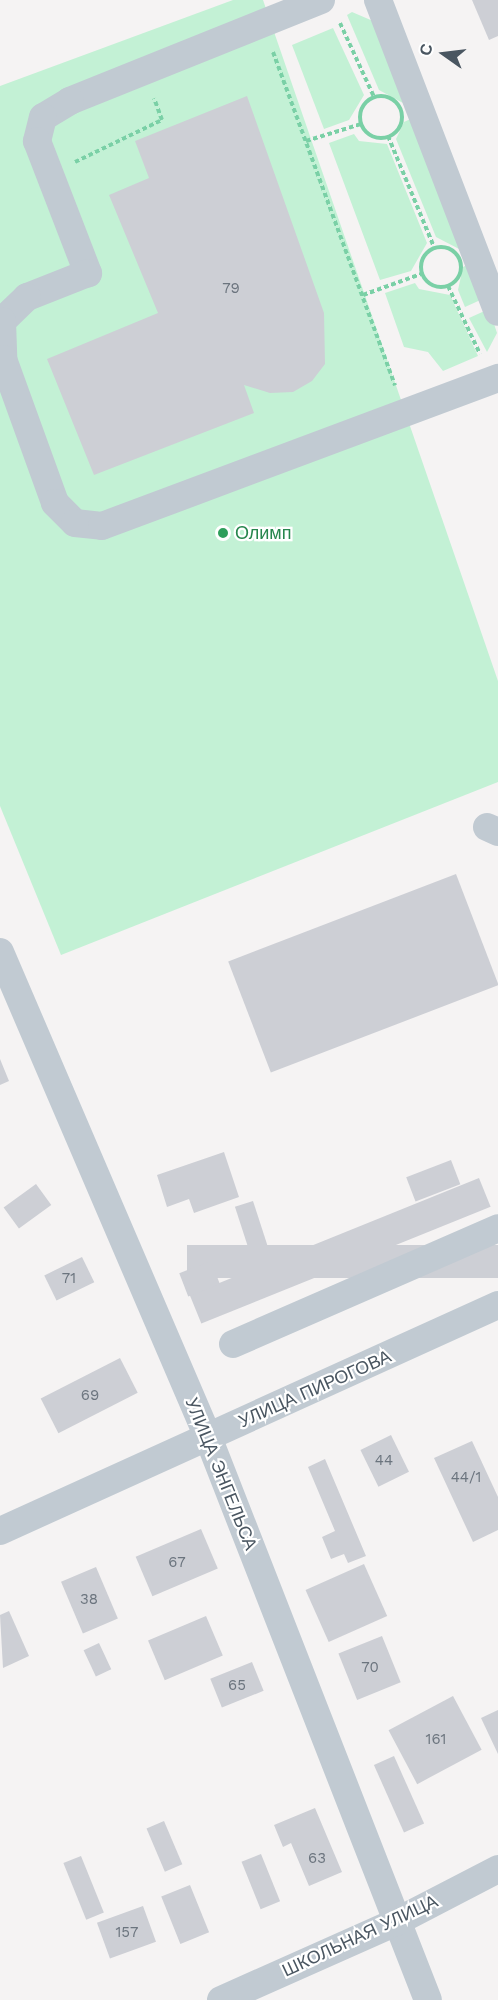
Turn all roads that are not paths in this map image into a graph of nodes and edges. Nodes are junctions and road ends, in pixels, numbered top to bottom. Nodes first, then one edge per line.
1 (378, 0) edge
2 (329, 8) edge
3 (496, 299) edge
4 (498, 378) edge
5 (0, 952) edge
6 (498, 1228) edge
7 (498, 1305) edge
8 (232, 1344) dead end
9 (208, 1437) junction
10 (0, 1531) edge
11 (498, 1869) edge
12 (394, 1923) junction
13 (221, 2000) edge
14 (428, 2000) edge

1 - 3 street
2 - 4 street
5 - 9 street, УЛИЦА ЭНГЕЛЬСА
6 - 8 street
7 - 9 street, УЛИЦА ПИРОГОВА
9 - 10 street, УЛИЦА ПИРОГОВА
9 - 12 street, УЛИЦА ЭНГЕЛЬСА
11 - 12 street, ШКОЛЬНАЯ УЛИЦА
12 - 13 street, ШКОЛЬНАЯ УЛИЦА
12 - 14 street, УЛИЦА ЭНГЕЛЬСА

